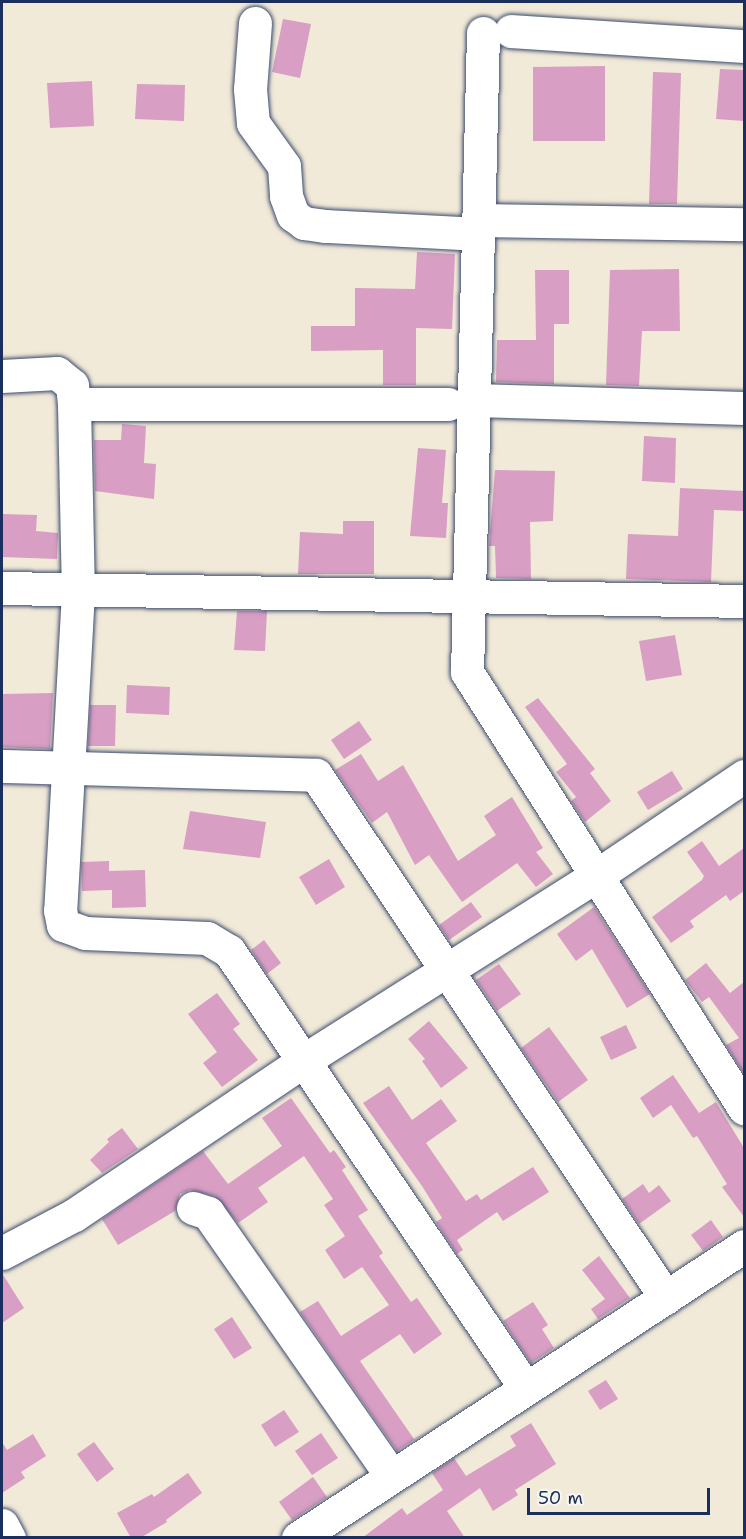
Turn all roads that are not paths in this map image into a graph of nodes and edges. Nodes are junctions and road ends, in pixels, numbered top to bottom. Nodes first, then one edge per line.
1 (255, 23) dead end
2 (744, 46) edge
3 (744, 224) edge
4 (479, 227) junction
5 (2, 376) edge
6 (461, 402) junction
7 (74, 404) junction
8 (744, 408) edge
9 (2, 588) edge
10 (78, 592) junction
11 (470, 598) junction
12 (744, 601) edge
13 (2, 766) edge
14 (69, 770) junction
15 (742, 782) edge
16 (596, 876) junction
17 (447, 967) junction
18 (303, 1061) junction
19 (744, 1108) edge
20 (193, 1209) dead end
21 (744, 1246) edge
22 (2, 1252) edge
23 (666, 1298) junction
24 (525, 1387) junction
25 (390, 1474) junction
26 (2, 1525) edge
27 (9, 1538) edge
28 (298, 1538) edge

1 - 4 street
2 - 4 street
3 - 4 street
4 - 6 street
5 - 7 street
6 - 7 street
6 - 8 street
6 - 11 street
7 - 10 street
9 - 10 street
10 - 11 street
10 - 14 street
11 - 12 street
11 - 16 street
13 - 14 street
14 - 17 street
14 - 18 street
15 - 16 street
16 - 17 street
16 - 19 street
17 - 18 street
17 - 23 street
18 - 22 street
18 - 24 street
20 - 25 street
21 - 23 street
23 - 24 street
24 - 25 street
25 - 28 street
26 - 27 street

